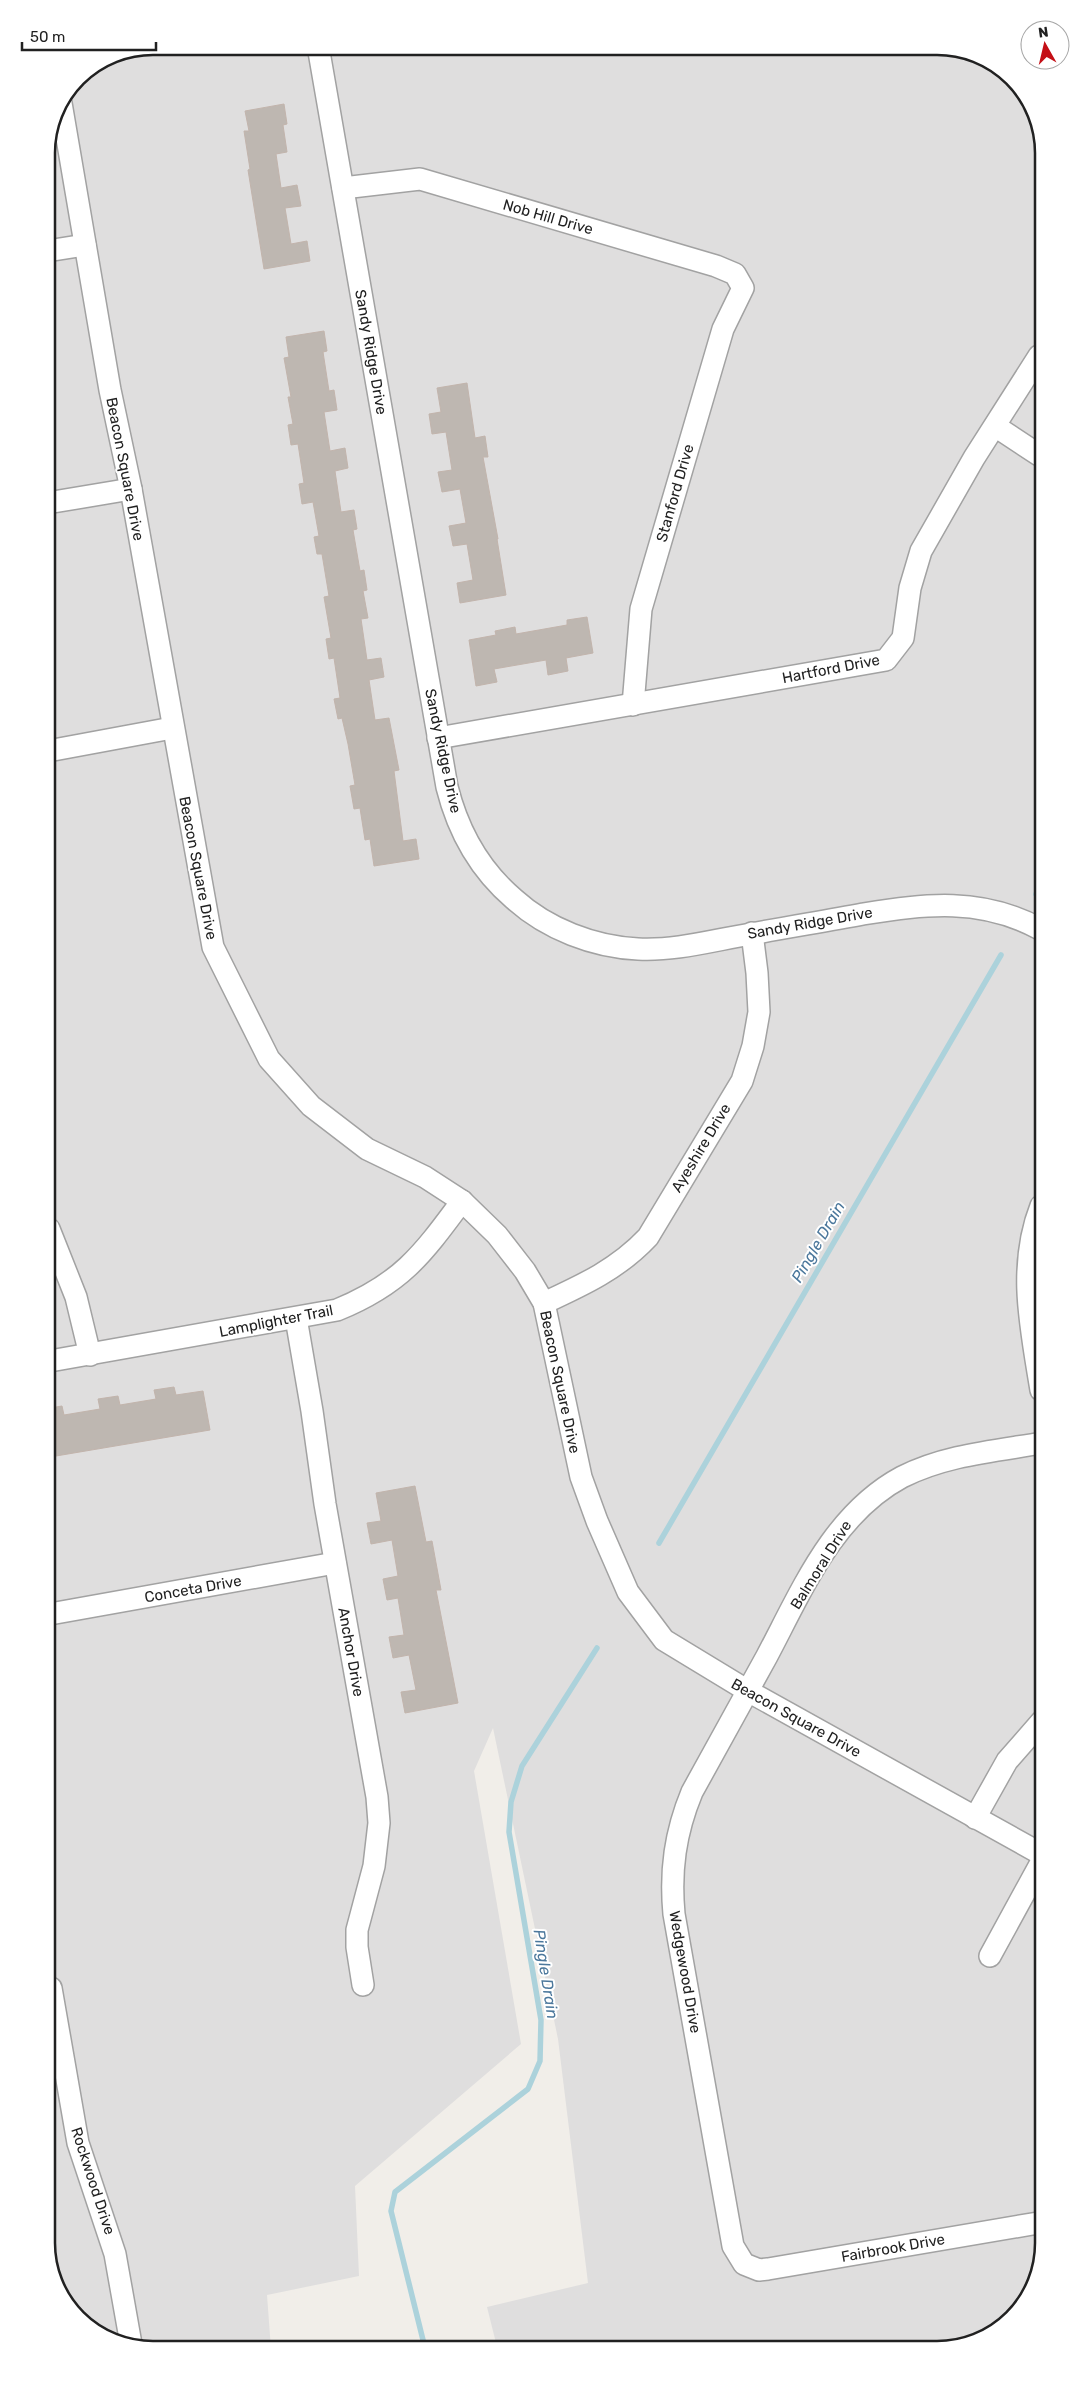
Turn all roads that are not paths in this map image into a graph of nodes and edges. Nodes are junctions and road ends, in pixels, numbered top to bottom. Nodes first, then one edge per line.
1 (320, 55) edge
2 (62, 115) edge
3 (344, 188) junction
4 (85, 245) junction
5 (55, 250) edge
6 (743, 288) joint
7 (1035, 362) edge
8 (995, 426) junction
9 (1035, 452) edge
10 (131, 489) junction
11 (55, 502) edge
12 (634, 705) junction
13 (172, 728) junction
14 (438, 738) junction
15 (55, 750) edge
16 (1035, 927) edge
17 (752, 933) junction
18 (462, 1201) junction
19 (1035, 1227) edge
20 (55, 1244) edge
21 (544, 1303) junction
22 (296, 1318) junction
23 (1035, 1350) edge
24 (90, 1354) junction
25 (55, 1360) edge
26 (1035, 1444) edge
27 (335, 1563) junction
28 (55, 1613) edge
29 (748, 1691) junction
30 (1035, 1728) edge
31 (975, 1818) junction
32 (1035, 1852) edge
33 (1035, 1872) edge
34 (990, 1956) dead end
35 (363, 1985) dead end
36 (55, 2011) edge
37 (1035, 2224) edge
38 (744, 2264) joint
39 (130, 2338) edge

1 - 3 street, Sandy Ridge Drive
2 - 4 street, Beacon Square Drive
3 - 6 street, Nob Hill Drive
3 - 14 street, Sandy Ridge Drive
4 - 5 street
4 - 10 street, Beacon Square Drive
6 - 12 street, Stanford Drive
7 - 8 street, Hartford Drive
8 - 9 street
8 - 12 street, Hartford Drive
10 - 11 street
10 - 13 street, Beacon Square Drive
12 - 14 street, Hartford Drive
13 - 15 street
13 - 18 street, Beacon Square Drive
14 - 17 street, Sandy Ridge Drive
16 - 17 street, Sandy Ridge Drive
17 - 21 street, Ayeshire Drive
18 - 21 street, Beacon Square Drive
18 - 22 street, Lamplighter Trail
19 - 23 street
20 - 24 street
21 - 29 street, Beacon Square Drive
22 - 24 street, Lamplighter Trail
22 - 27 street, Anchor Drive
24 - 25 street, Lamplighter Trail
26 - 29 street, Balmoral Drive
27 - 28 street, Conceta Drive
27 - 35 street, Anchor Drive
29 - 31 street, Beacon Square Drive
29 - 38 street, Wedgewood Drive
30 - 31 street
31 - 32 street, Beacon Square Drive
33 - 34 street
36 - 39 street, Rockwood Drive
37 - 38 street, Fairbrook Drive

